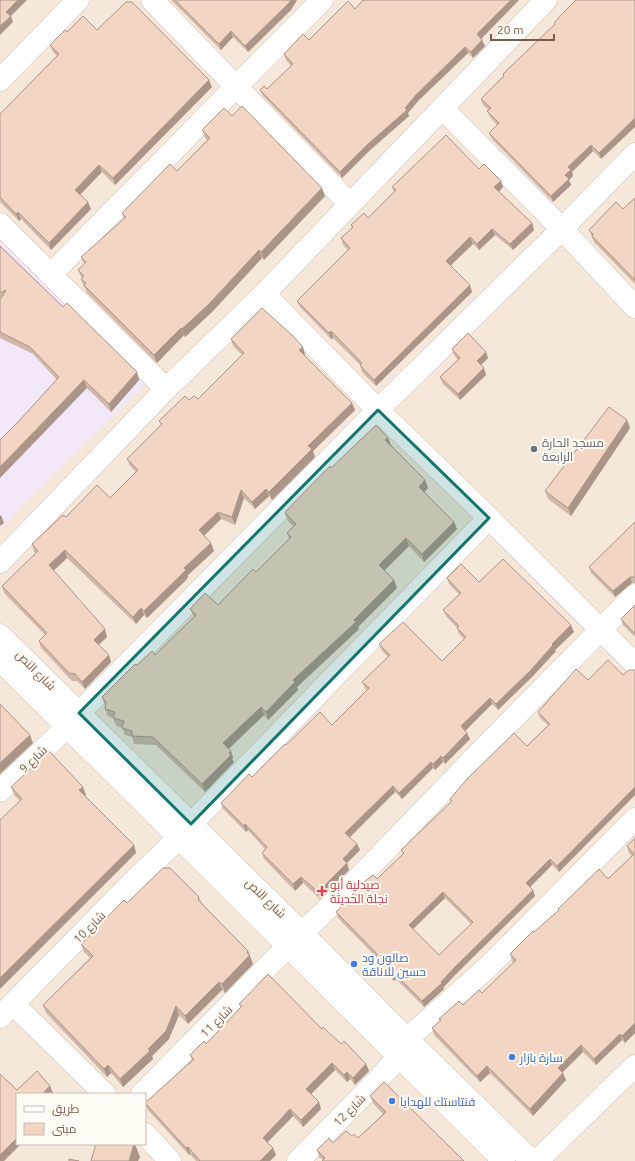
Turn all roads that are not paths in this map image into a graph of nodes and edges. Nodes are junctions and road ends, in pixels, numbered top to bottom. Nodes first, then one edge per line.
1 (78, 0) edge
2 (152, 0) edge
3 (322, 0) edge
4 (538, 3) edge
5 (0, 80) edge
6 (237, 88) junction
7 (443, 109) junction
8 (635, 154) edge
9 (350, 204) junction
10 (0, 224) edge
11 (562, 229) junction
12 (51, 274) junction
13 (264, 294) junction
14 (635, 307) edge
15 (166, 389) junction
16 (378, 410) junction
17 (490, 518) junction
18 (0, 562) edge
19 (635, 595) edge
20 (601, 631) junction
21 (0, 635) edge
22 (0, 660) edge
23 (635, 664) edge
24 (73, 720) junction
25 (0, 791) edge
26 (635, 819) edge
27 (185, 831) junction
28 (295, 940) junction
29 (6, 1010) edge
30 (403, 1048) junction
31 (635, 1066) edge
32 (104, 1093) edge
33 (143, 1093) edge
34 (146, 1135) edge
35 (170, 1161) edge
36 (298, 1161) edge
37 (504, 1161) edge
38 (532, 1161) edge
39 (537, 1161) edge

1 - 5 street
2 - 6 street
3 - 6 street
4 - 7 street
6 - 9 street
6 - 12 street
7 - 9 street
7 - 11 street
8 - 11 street, شارع 9
9 - 13 street
10 - 12 street
11 - 14 street
11 - 16 street, شارع 9
12 - 15 street
13 - 15 street
13 - 16 street
15 - 18 street
16 - 17 street
16 - 24 street, شارع 9
17 - 20 street
17 - 27 street, شارع 10
19 - 20 street, شارع 11
20 - 23 street
20 - 28 street, شارع 11
21 - 24 street, شارع النص
22 - 24 street, شارع النص
24 - 25 street, شارع 9
24 - 27 street, شارع النص
26 - 30 street, شارع 12
27 - 28 street, شارع النص
27 - 29 street, شارع 10
28 - 30 street, شارع النص
28 - 33 street, شارع 11
29 - 32 street
30 - 36 street, شارع 12
30 - 37 street, شارع النص
30 - 38 street, شارع النص
31 - 39 street
34 - 35 street

